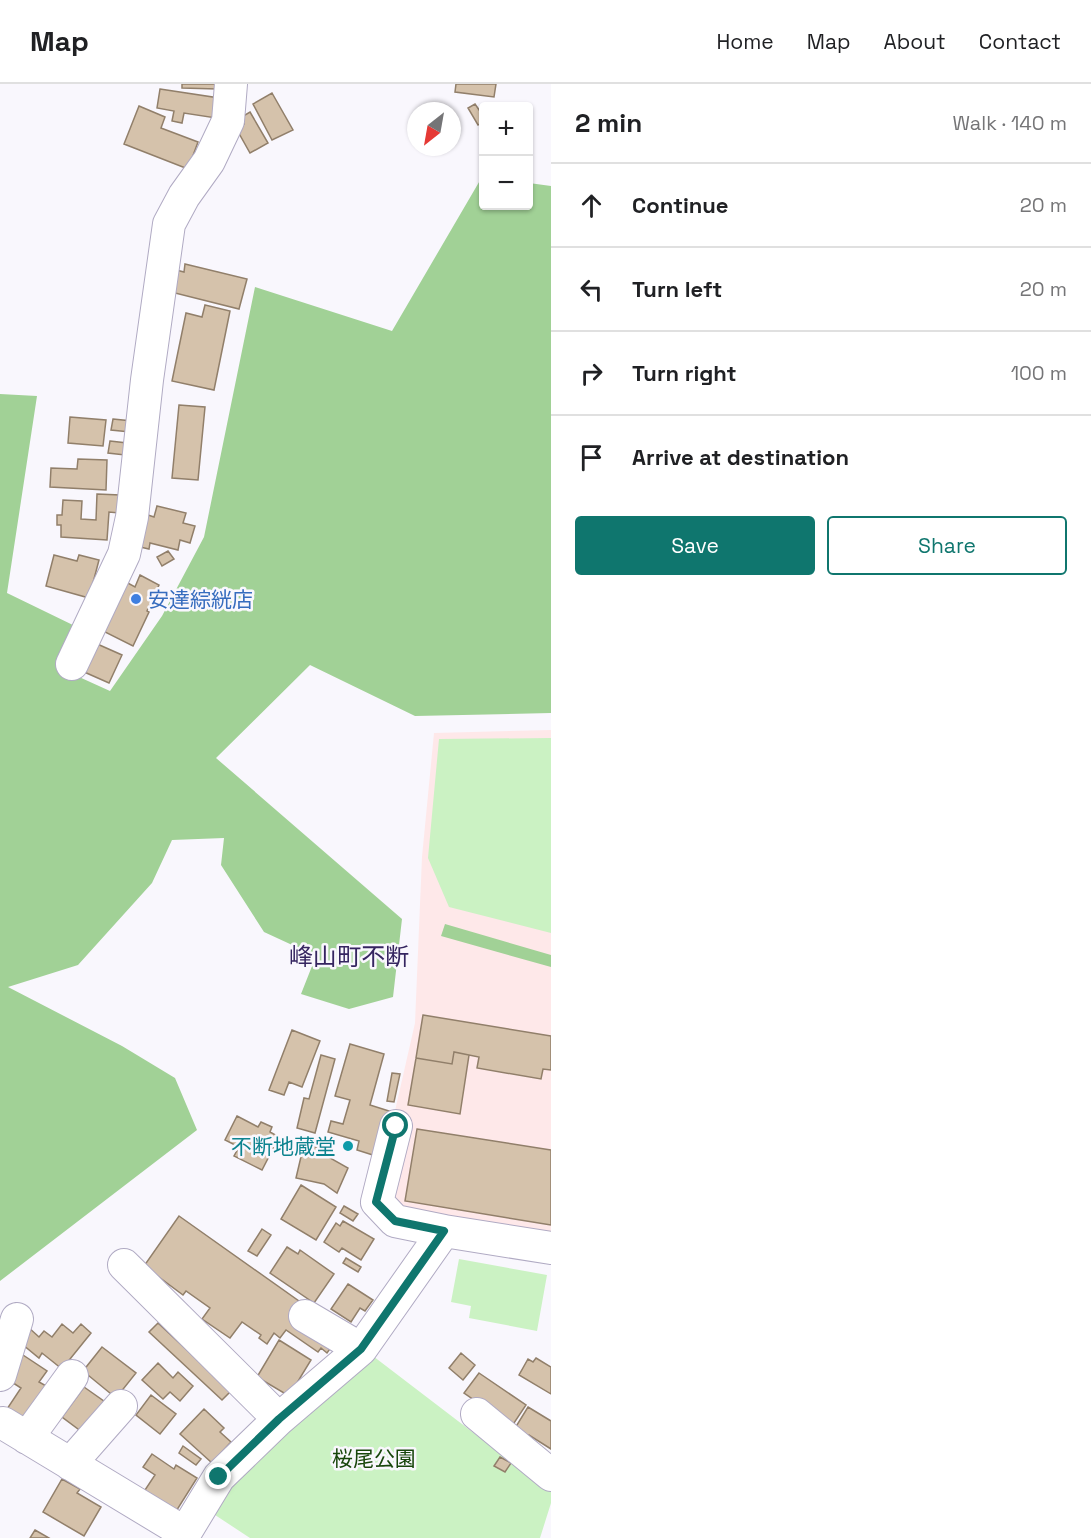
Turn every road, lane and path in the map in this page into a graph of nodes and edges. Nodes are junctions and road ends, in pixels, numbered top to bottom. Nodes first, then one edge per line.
1 (231, 84) edge
2 (72, 664) dead end
3 (396, 1126) dead end
4 (444, 1231) junction
5 (551, 1248) edge
6 (124, 1265) dead end
7 (305, 1316) dead end
8 (17, 1318) dead end
9 (361, 1349) junction
10 (0, 1375) edge
11 (72, 1376) dead end
12 (121, 1406) dead end
13 (477, 1414) dead end
14 (279, 1419) junction
15 (0, 1424) edge
16 (27, 1438) junction
17 (70, 1464) junction
18 (551, 1475) edge
19 (183, 1535) edge

1 - 2 street
3 - 4 street
4 - 5 street
4 - 9 street
6 - 14 street
7 - 9 street
8 - 10 street
9 - 14 street
11 - 16 street
12 - 17 street
13 - 18 street
14 - 19 street
15 - 16 street
16 - 17 street
17 - 19 street

